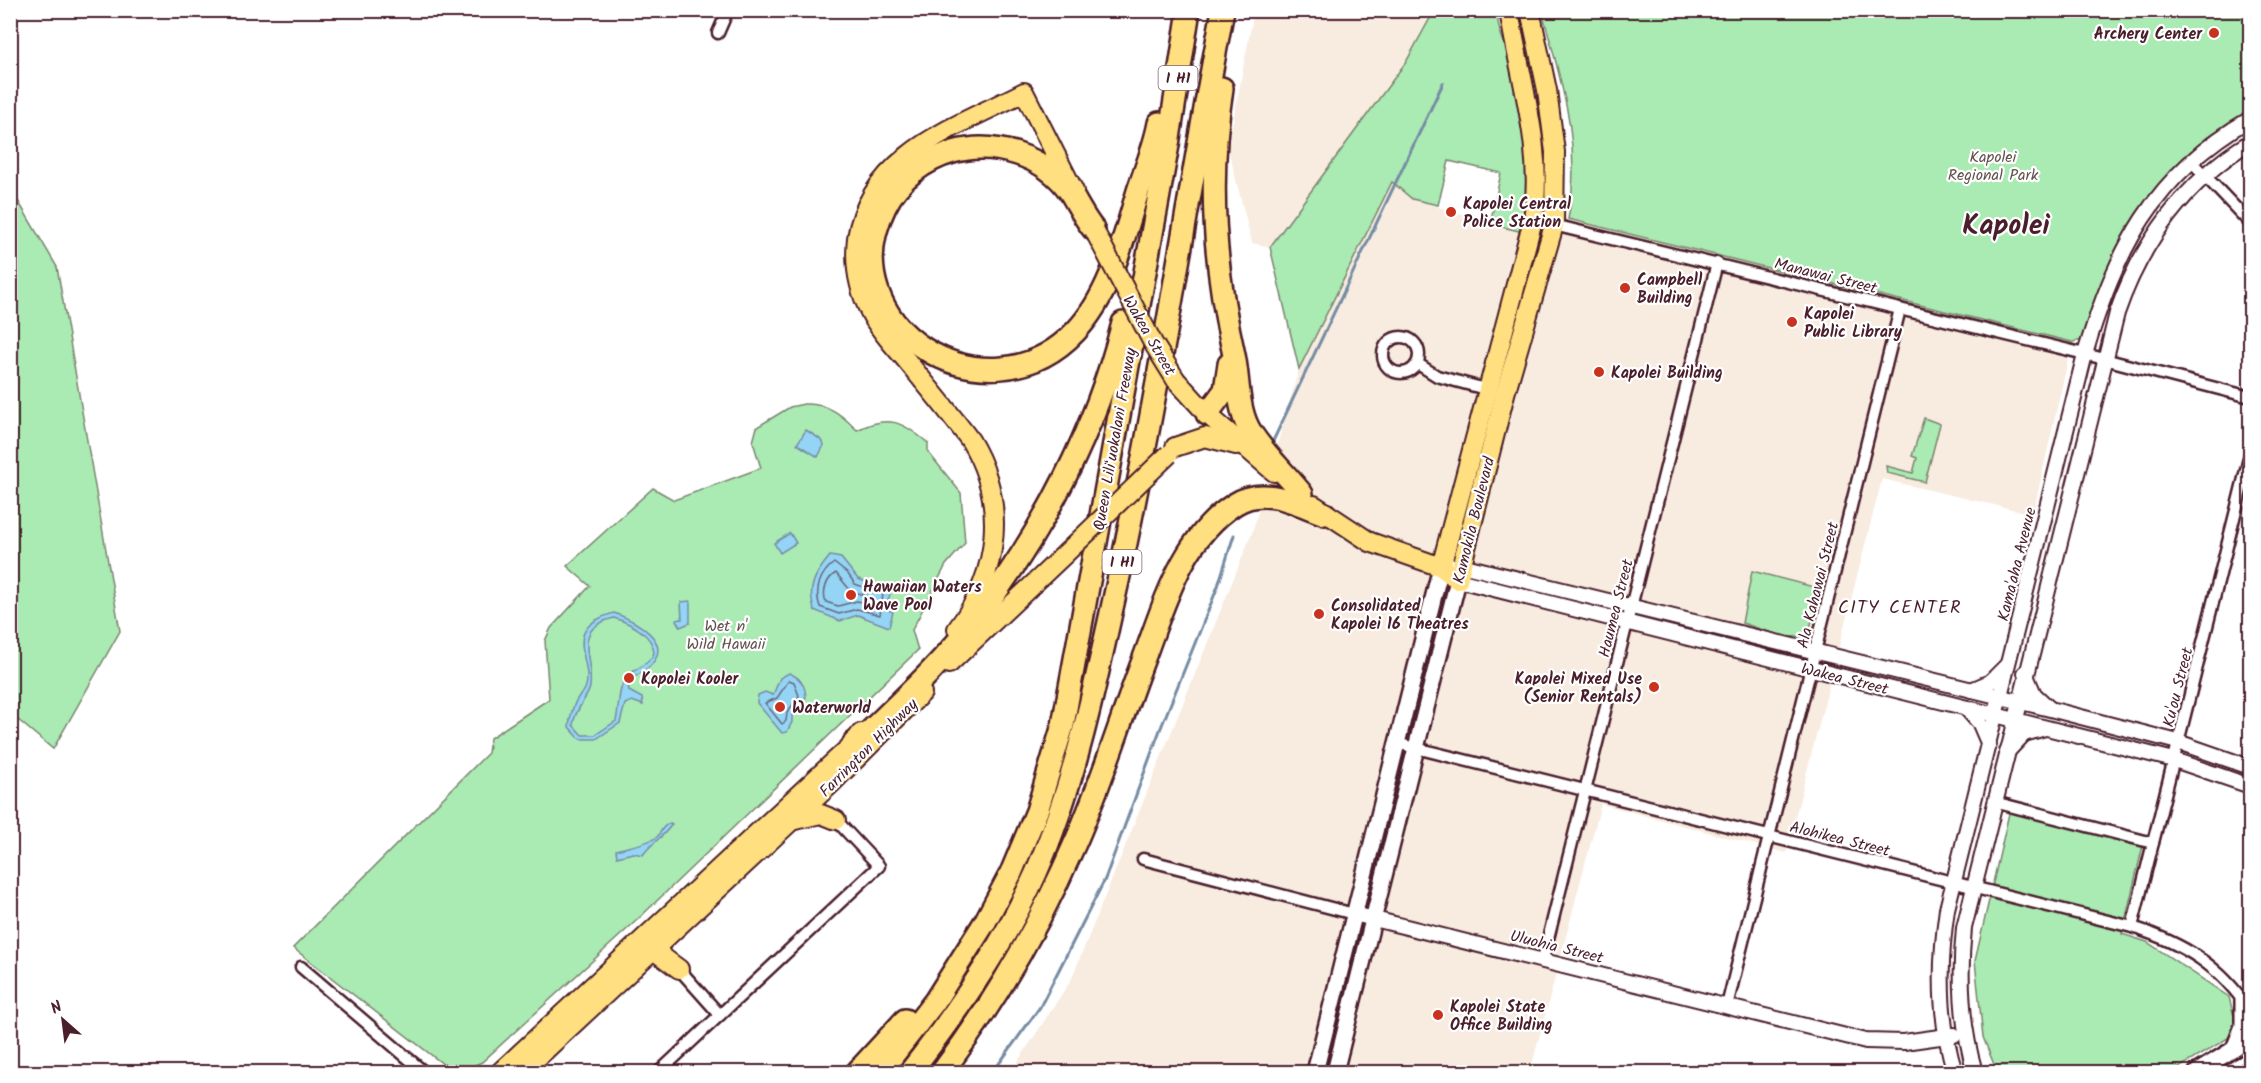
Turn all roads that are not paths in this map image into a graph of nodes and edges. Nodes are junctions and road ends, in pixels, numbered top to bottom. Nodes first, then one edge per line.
1 (728, 10) edge
2 (1180, 10) edge
3 (1189, 10) edge
4 (1223, 10) edge
5 (1235, 10) edge
6 (1509, 10) edge
7 (1530, 10) edge
8 (718, 33) dead end
9 (1024, 92) joint
10 (2250, 119) edge
11 (2250, 142) edge
12 (1168, 145) junction
13 (2192, 162) junction
14 (2205, 176) junction
15 (1533, 220) junction
16 (2250, 223) edge
17 (1554, 225) junction
18 (1094, 230) junction
19 (1717, 263) junction
20 (1900, 309) junction
21 (1230, 346) junction
22 (2085, 354) junction
23 (2104, 359) junction
24 (1418, 364) dead end
25 (1496, 392) junction
26 (2250, 397) edge
27 (1207, 414) junction
28 (1247, 450) junction
29 (1172, 451) junction
30 (2250, 454) edge
31 (1302, 494) junction
32 (1325, 514) junction
33 (1131, 522) junction
34 (1441, 567) junction
35 (1460, 573) junction
36 (1631, 606) junction
37 (1627, 623) junction
38 (1816, 651) junction
39 (2009, 663) junction
40 (1811, 669) junction
41 (2025, 674) junction
42 (1971, 690) junction
43 (2000, 697) junction
44 (2018, 702) junction
45 (1966, 708) junction
46 (2050, 710) junction
47 (1996, 715) junction
48 (2014, 719) junction
49 (2049, 728) junction
50 (854, 742) junction
51 (2178, 742) junction
52 (1396, 743) junction
53 (1989, 745) junction
54 (1415, 747) junction
55 (2005, 753) junction
56 (2174, 760) junction
57 (2250, 767) edge
58 (831, 784) junction
59 (2250, 786) edge
60 (1585, 791) junction
61 (1994, 802) junction
62 (836, 820) junction
63 (792, 821) junction
64 (1769, 836) junction
65 (2153, 843) junction
66 (1143, 859) dead end
67 (1954, 882) junction
68 (1972, 887) junction
69 (1354, 914) junction
70 (1374, 918) junction
71 (985, 922) junction
72 (670, 926) junction
73 (2132, 927) junction
74 (667, 959) junction
75 (1543, 959) junction
76 (301, 967) dead end
77 (1007, 981) junction
78 (2248, 1005) edge
79 (1727, 1006) junction
80 (720, 1015) junction
81 (1965, 1033) junction
82 (1946, 1036) junction
83 (2250, 1039) edge
84 (2234, 1049) junction
85 (2250, 1069) edge
86 (423, 1072) edge
87 (500, 1072) edge
88 (522, 1072) edge
89 (659, 1072) edge
90 (857, 1072) edge
91 (880, 1072) edge
92 (910, 1072) edge
93 (942, 1072) edge
94 (1315, 1072) edge
95 (1335, 1072) edge
96 (1955, 1072) edge
97 (1975, 1072) edge
98 (2198, 1072) edge
99 (2245, 1072) edge

1 - 8 street
2 - 18 highway
3 - 12 highway, Queen Liliʻuokalani Freeway / I H1
4 - 33 highway, Queen Liliʻuokalani Freeway / I H1
5 - 21 highway
6 - 15 main road, Kamokila Boulevard
7 - 17 main road, Kamokila Boulevard
9 - 18 main road, Wakea Street
9 - 50 main road, Farrington Highway
10 - 13 street, Kama'aha Avenue
11 - 14 street
12 - 50 highway
12 - 71 highway, Queen Liliʻuokalani Freeway / I H1
13 - 14 street
13 - 22 street, Kama'aha Avenue
14 - 16 street
14 - 23 street
15 - 17 street, Manawai Street
15 - 25 main road, Kamokila Boulevard
17 - 19 street, Manawai Street
17 - 25 main road, Kamokila Boulevard
18 - 27 main road, Wakea Street, bridge
19 - 20 street, Manawai Street
19 - 36 street, Haumea Street
20 - 22 street, Manawai Street
20 - 38 street, Ala Kahawai Street
21 - 27 highway
21 - 31 highway
22 - 23 street, Manawai Street
22 - 39 street, Kama'aha Avenue
23 - 26 street, Manawai Street
23 - 41 street
24 - 25 street
25 - 34 main road, Kamokila Boulevard
25 - 35 main road, Kamokila Boulevard
27 - 28 main road, Wakea Street
27 - 29 main road, Farrington Highway
28 - 29 main road
28 - 31 main road, Wakea Street
29 - 58 main road, Farrington Highway, bridge
30 - 51 street, Ku'ou Street
31 - 32 main road, Wakea Street
32 - 34 main road, Wakea Street
32 - 77 highway
33 - 77 highway
33 - 92 highway, Queen Liliʻuokalani Freeway / I H1
34 - 35 main road, Wakea Street
34 - 52 main road, Kamokila Boulevard
35 - 36 street, Wakea Street
35 - 37 street, Wakea Street
35 - 54 main road, Kamokila Boulevard
36 - 37 street, Haumea Street
36 - 38 street, Wakea Street
37 - 40 street, Wakea Street
37 - 60 street, Haumea Street
38 - 40 street, Ala Kahawai Street
38 - 42 street, Wakea Street
39 - 42 street
39 - 43 street, Kama'aha Avenue
40 - 45 street, Wakea Street
40 - 64 street, Ala Kahawai Street
41 - 44 street
41 - 46 street
42 - 43 street, Wakea Street
43 - 44 street, Wakea Street
43 - 47 street, Kama'aha Avenue
44 - 46 street, Wakea Street
44 - 48 street
45 - 47 street, Wakea Street
45 - 53 street
46 - 51 street, Wakea Street
47 - 48 street, Wakea Street
47 - 53 street, Kama'aha Avenue
48 - 49 street, Wakea Street
48 - 55 street
49 - 55 street
49 - 56 street, Wakea Street
50 - 72 main road, Farrington Highway
51 - 56 street, Ku'ou Street
51 - 57 street, Wakea Street
52 - 54 street, Alohikea Street
52 - 69 main road, Kamokila Boulevard
53 - 67 street, Kama'aha Avenue
54 - 60 street, Alohikea Street
54 - 70 main road, Kamokila Boulevard
55 - 61 street
56 - 59 street, Wakea Street
56 - 65 street, Ku'ou Street
58 - 62 main road
58 - 63 main road, Farrington Highway
60 - 64 street, Alohikea Street
60 - 75 street, Haumea Street
61 - 65 street
61 - 68 street
62 - 63 main road
62 - 80 street
63 - 72 main road, Farrington Highway
64 - 67 street, Alohikea Street
64 - 79 street, Ala Kahawai Street
65 - 73 street, Ku'ou Street
66 - 69 street, Uluohia Street
67 - 68 street, Alohikea Street
67 - 82 street, Kama'aha Avenue
68 - 73 street, Alohikea Street
68 - 81 street
69 - 70 street, Uluohia Street
69 - 94 main road, Kamokila Boulevard
70 - 75 street, Uluohia Street
70 - 95 main road, Kamokila Boulevard
71 - 90 highway
71 - 91 highway, Queen Liliʻuokalani Freeway / I H1
72 - 74 main road
72 - 74 main road
72 - 87 main road, Farrington Highway
73 - 78 street, Alohikea Street
74 - 80 street
74 - 88 main road
75 - 79 street, Uluohia Street
76 - 86 street
77 - 93 highway
78 - 84 main road
79 - 82 street, Uluohia Street
80 - 89 street
81 - 82 street, Uluohia Street
81 - 97 street
82 - 96 street, Kama'aha Avenue
83 - 84 main road
84 - 98 main road
85 - 99 main road

